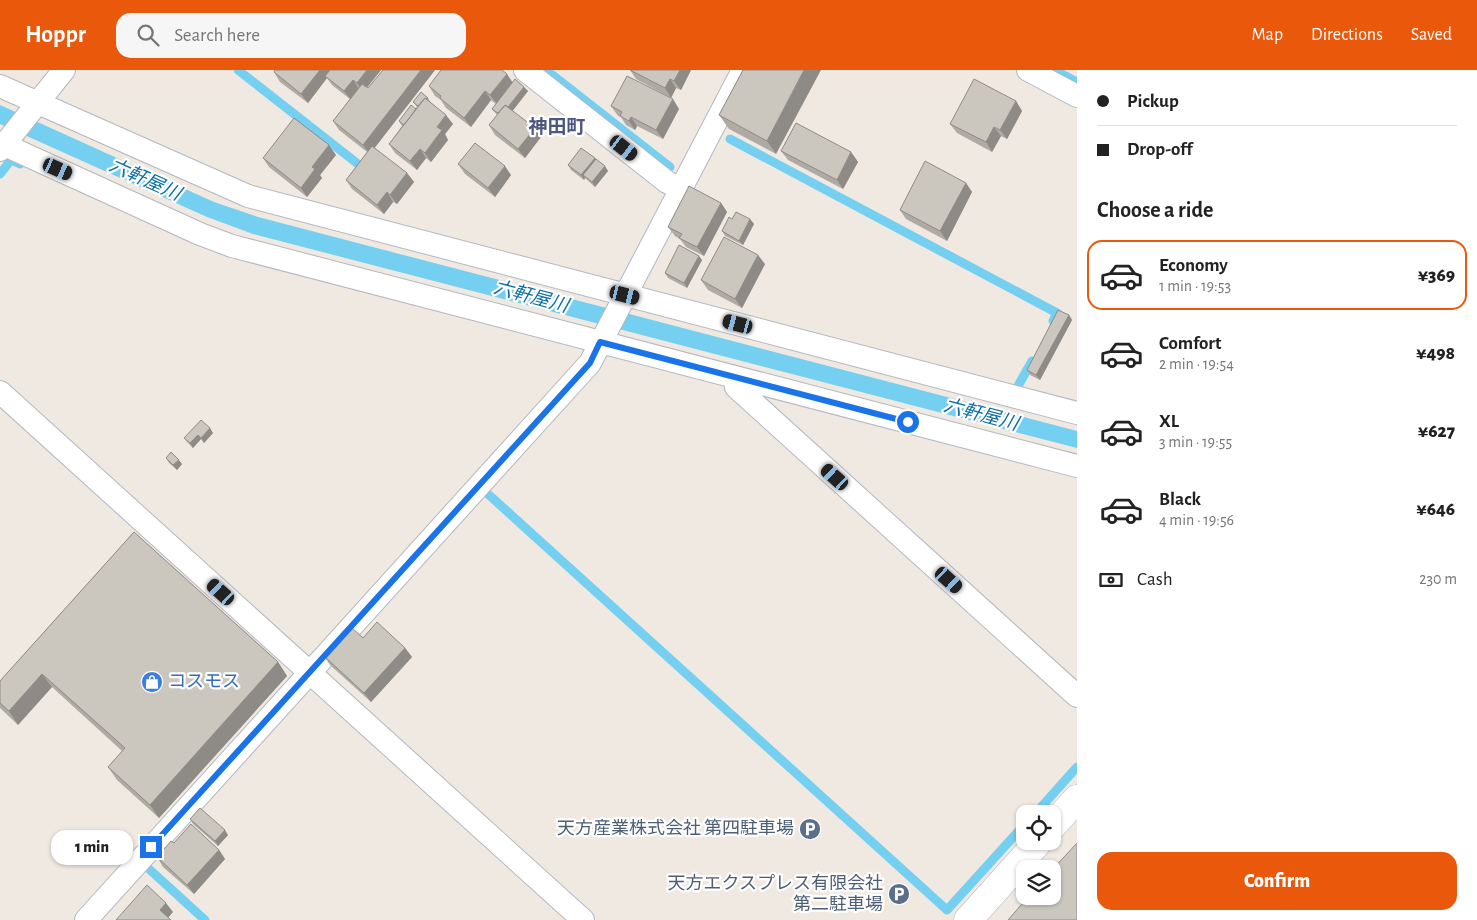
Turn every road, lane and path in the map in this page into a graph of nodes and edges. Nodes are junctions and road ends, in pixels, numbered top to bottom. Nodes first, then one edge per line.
1 (64, 70) edge
2 (525, 70) edge
3 (743, 70) edge
4 (1028, 70) edge
5 (0, 86) edge
6 (1077, 96) edge
7 (35, 106) junction
8 (3, 144) edge
9 (681, 189) junction
10 (623, 298) junction
11 (602, 339) junction
12 (738, 378) junction
13 (0, 392) edge
14 (1077, 413) edge
15 (1077, 466) edge
16 (310, 672) junction
17 (1077, 696) edge
18 (1077, 799) edge
19 (1061, 816) edge
20 (1031, 850) edge
21 (86, 920) edge
22 (583, 920) edge
23 (968, 920) edge

1 - 7 street
2 - 9 street
3 - 9 street
4 - 6 street
5 - 7 street
7 - 8 street
7 - 10 street
8 - 11 street
9 - 10 street
10 - 11 street
10 - 14 street
11 - 12 street
11 - 16 street
12 - 15 street
12 - 17 street
13 - 16 street
16 - 21 street
16 - 22 street
18 - 19 street
20 - 23 street

